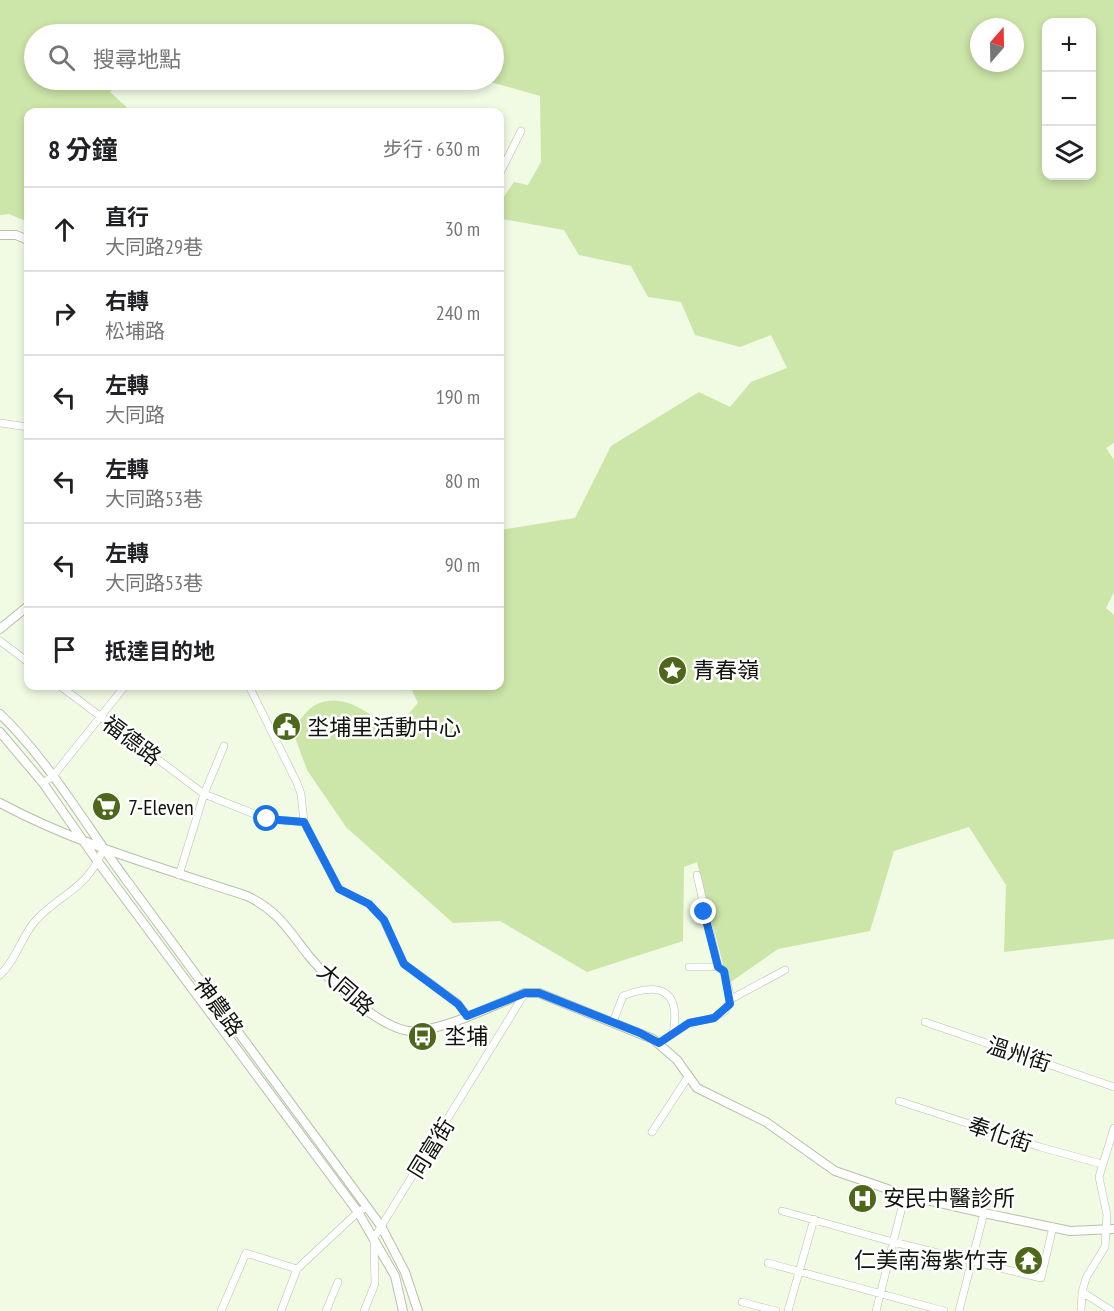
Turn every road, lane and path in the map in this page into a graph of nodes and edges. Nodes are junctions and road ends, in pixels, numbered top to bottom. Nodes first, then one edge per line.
1 (520, 131) dead end
2 (504, 165) edge
3 (0, 235) edge
4 (24, 239) edge
5 (0, 423) edge
6 (24, 426) edge
7 (24, 609) edge
8 (0, 629) edge
9 (0, 641) edge
10 (24, 659) edge
11 (65, 690) edge
12 (122, 690) edge
13 (251, 690) edge
14 (0, 714) edge
15 (100, 716) junction
16 (0, 732) edge
17 (224, 746) dead end
18 (53, 776) junction
19 (43, 783) junction
20 (204, 794) junction
21 (0, 803) edge
22 (304, 822) junction
23 (82, 840) junction
24 (103, 850) junction
25 (98, 862) junction
26 (179, 875) junction
27 (698, 875) dead end
28 (690, 967) dead end
29 (718, 967) junction
30 (785, 970) dead end
31 (0, 975) edge
32 (525, 993) junction
33 (731, 999) junction
34 (467, 1016) junction
35 (614, 1022) junction
36 (925, 1022) dead end
37 (673, 1033) junction
38 (659, 1043) junction
39 (688, 1077) junction
40 (1114, 1087) edge
41 (899, 1101) dead end
42 (1114, 1128) edge
43 (652, 1131) dead end
44 (1102, 1164) junction
45 (906, 1195) junction
46 (367, 1207) junction
47 (782, 1211) dead end
48 (358, 1212) junction
49 (984, 1213) junction
50 (814, 1219) junction
51 (381, 1226) junction
52 (1053, 1227) junction
53 (1110, 1229) edge
54 (375, 1238) junction
55 (893, 1242) junction
56 (972, 1262) junction
57 (768, 1263) dead end
58 (297, 1269) junction
59 (800, 1271) junction
60 (338, 1282) dead end
61 (1082, 1292) junction
62 (881, 1293) junction
63 (742, 1302) dead end
64 (221, 1311) edge
65 (281, 1311) edge
66 (326, 1311) edge
67 (364, 1311) edge
68 (404, 1311) edge
69 (418, 1311) edge
70 (776, 1311) edge
71 (788, 1311) edge
72 (876, 1311) edge
73 (944, 1311) edge
74 (959, 1311) edge
75 (1081, 1311) edge
76 (1112, 1311) edge

1 - 2 street
3 - 4 street
5 - 6 street
7 - 8 street
9 - 10 street
11 - 15 street, 福德路
12 - 15 street
13 - 22 street
14 - 18 street, 神農路
15 - 18 street
15 - 20 street, 福德路
16 - 19 street, 神農路
17 - 20 street
18 - 19 street
18 - 24 street, 神農路
19 - 23 street, 神農路
20 - 22 street, 福德路
20 - 26 street
21 - 23 street, 大同路
22 - 34 street
23 - 24 street, 大同路
23 - 25 street, 神農路
24 - 25 street
24 - 26 street, 大同路
24 - 46 street, 神農路
25 - 31 street
25 - 48 street, 神農路
26 - 34 street, 大同路
27 - 29 street
28 - 29 street
29 - 33 street
30 - 33 street
32 - 34 street, 大同路
32 - 35 street
32 - 51 street, 同富街
33 - 37 street
35 - 37 street
35 - 38 street
36 - 40 street, 溫州街
37 - 38 street
38 - 39 street
39 - 43 street
39 - 45 street
41 - 44 street, 奉化街
42 - 44 street
44 - 53 street
45 - 49 street
45 - 55 street
46 - 48 street
46 - 51 street, 神農路
47 - 50 street
48 - 54 street, 神農路
48 - 58 street
49 - 52 street
49 - 56 street
50 - 55 street
50 - 59 street
51 - 54 street, 同富街
51 - 69 street, 神農路
52 - 53 street
52 - 56 street
53 - 61 street
54 - 67 street, 同富街
54 - 68 street, 神農路
55 - 56 street
55 - 62 street
56 - 74 street
57 - 59 street
58 - 64 street
58 - 65 street
59 - 62 street
59 - 71 street
60 - 66 street
61 - 75 street
61 - 76 street
62 - 72 street
62 - 73 street
63 - 70 street

